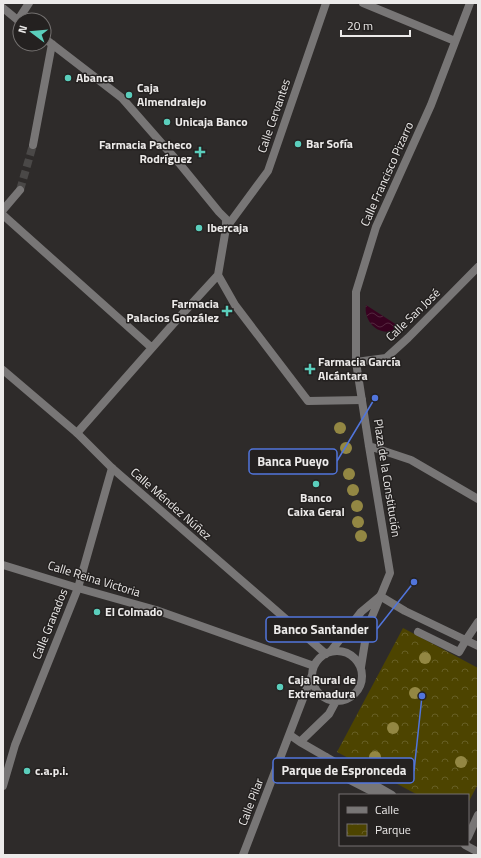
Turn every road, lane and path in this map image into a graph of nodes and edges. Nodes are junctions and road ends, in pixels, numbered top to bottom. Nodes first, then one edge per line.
1 (29, 3) edge
2 (326, 3) edge
3 (363, 3) edge
4 (470, 3) edge
5 (3, 8) edge
6 (24, 12) edge
7 (12, 15) edge
8 (455, 41) junction
9 (52, 44) edge
10 (50, 52) edge
11 (33, 145) tunnel mouth
12 (20, 190) tunnel mouth
13 (3, 210) edge
14 (3, 215) edge
15 (226, 228) junction
16 (478, 267) edge
17 (218, 275) junction
18 (152, 348) junction
19 (356, 362) junction
20 (3, 370) edge
21 (362, 400) junction
22 (77, 433) junction
23 (369, 446) junction
24 (112, 468) junction
25 (478, 498) edge
26 (3, 565) edge
27 (78, 588) junction
28 (380, 596) junction
29 (478, 622) edge
30 (418, 632) dead end
31 (466, 640) junction
32 (478, 646) edge
33 (328, 653) junction
34 (314, 666) junction
35 (361, 667) junction
36 (312, 675) junction
37 (336, 701) junction
38 (290, 735) junction
39 (300, 742) junction
40 (326, 756) junction
41 (3, 786) edge
42 (376, 794) edge
43 (390, 794) edge
44 (478, 815) edge
45 (469, 835) edge
46 (467, 846) edge
47 (478, 852) edge
48 (243, 855) edge

1 - 6 street
2 - 15 street, Calle Cervantes
3 - 8 street
4 - 8 street, Calle Francisco Pizarro
5 - 7 street
8 - 19 street, Calle Francisco Pizarro
9 - 15 street
10 - 11 street
12 - 13 street
14 - 18 street
15 - 17 street
16 - 19 street, Calle San José
17 - 18 street
17 - 21 street
18 - 22 street
19 - 21 street, Plaza de la Constitución
20 - 22 street, Calle Méndez Núñez
21 - 23 street, Plaza de la Constitución
22 - 24 street, Calle Méndez Núñez
23 - 25 street
23 - 28 street, Plaza de la Constitución
24 - 27 street, Calle Granados
24 - 33 street, Calle Méndez Núñez
26 - 27 street, Calle Reina Victoria
27 - 34 street, Calle Reina Victoria
27 - 41 street, Calle Granados
28 - 31 street
28 - 33 street
28 - 35 street, Plaza de la Constitución
29 - 31 street
30 - 31 street
31 - 32 street
33 - 34 street
33 - 35 street
34 - 36 street
35 - 37 street
36 - 37 street
36 - 38 street, Calle Pilar
37 - 39 street
38 - 39 street
38 - 48 street, Calle Pilar
39 - 40 street
40 - 42 street
40 - 43 street
44 - 45 street
46 - 47 street

